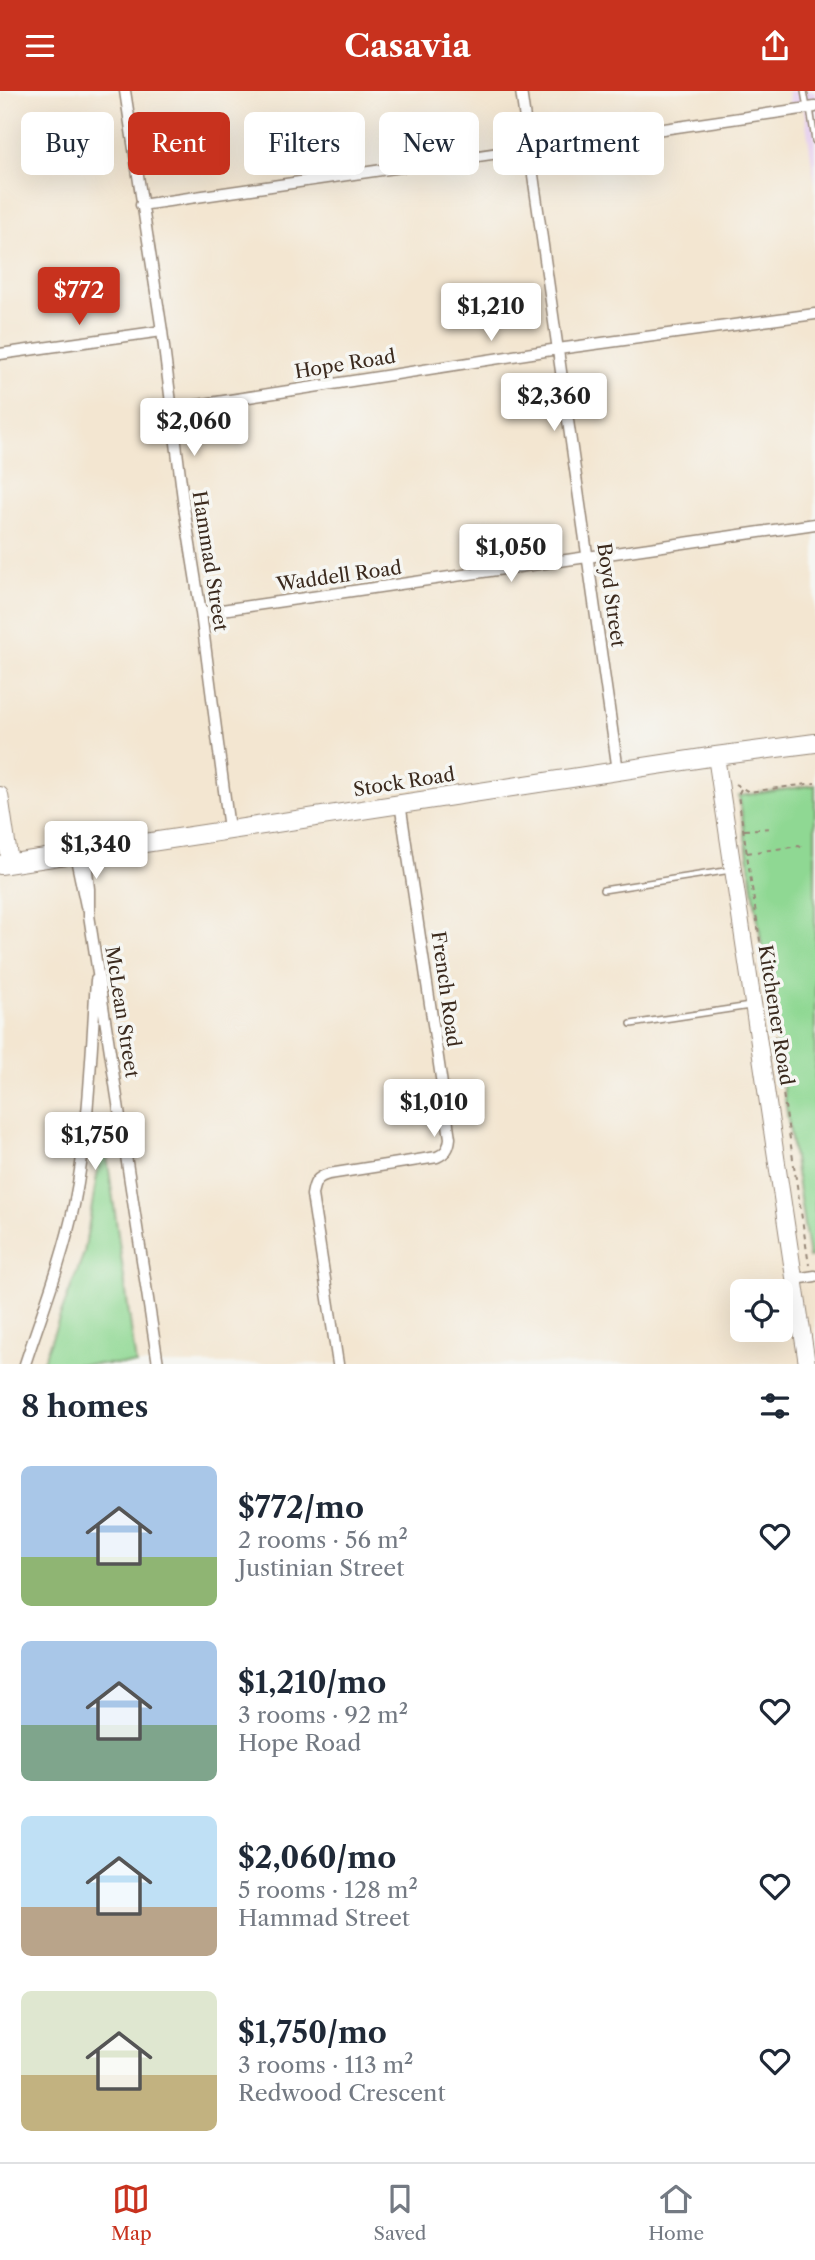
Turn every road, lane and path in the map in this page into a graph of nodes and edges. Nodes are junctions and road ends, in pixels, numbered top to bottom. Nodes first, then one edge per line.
1 (125, 91) edge
2 (521, 91) edge
3 (804, 91) edge
4 (811, 108) edge
5 (524, 112) edge
6 (664, 129) edge
7 (815, 141) edge
8 (493, 153) edge
9 (533, 175) edge
10 (141, 205) junction
11 (815, 314) edge
12 (162, 331) junction
13 (558, 349) junction
14 (0, 354) edge
15 (172, 409) junction
16 (815, 524) edge
17 (588, 557) junction
18 (201, 613) junction
19 (815, 743) edge
20 (716, 756) junction
21 (618, 771) junction
22 (729, 782) dead end
23 (815, 783) edge
24 (740, 789) junction
25 (0, 795) edge
26 (400, 803) junction
27 (771, 828) dead end
28 (229, 829) junction
29 (743, 831) junction
30 (805, 850) dead end
31 (80, 853) junction
32 (746, 853) junction
33 (5, 864) edge
34 (733, 870) junction
35 (603, 890) dead end
36 (97, 966) junction
37 (753, 1006) junction
38 (631, 1024) dead end
39 (812, 1272) edge
40 (795, 1279) junction
41 (25, 1364) edge
42 (158, 1364) edge
43 (338, 1364) edge
44 (807, 1364) edge

1 - 10 street, Hammad Street
2 - 5 street, Boyd Street
3 - 4 lane
4 - 6 street
4 - 7 lane
8 - 10 street
9 - 13 street, Boyd Street
10 - 12 street, Hammad Street
11 - 13 street, Hope Road
12 - 14 street
12 - 15 street, Hammad Street
13 - 15 street, Hope Road
13 - 17 street, Boyd Street
15 - 18 street, Hammad Street
16 - 17 street, Waddell Road
17 - 18 street, Waddell Road
17 - 21 street, Boyd Street
18 - 28 street, Hammad Street
19 - 20 main road, Stock Road
20 - 21 main road, Stock Road
20 - 34 street, Kitchener Road
21 - 26 main road, Stock Road
22 - 24 path
23 - 24 path
24 - 29 path
25 - 33 street
26 - 28 main road, Stock Road
26 - 43 street, French Road
27 - 29 path
28 - 31 main road, Stock Road
29 - 32 path
30 - 32 path
31 - 33 main road, Stock Road
31 - 36 street, McLean Street
32 - 39 path
34 - 35 lane
34 - 37 street, Kitchener Road
36 - 41 street
36 - 42 street, McLean Street
37 - 38 lane
37 - 40 street, Kitchener Road
39 - 40 street
40 - 44 street, Kitchener Road

